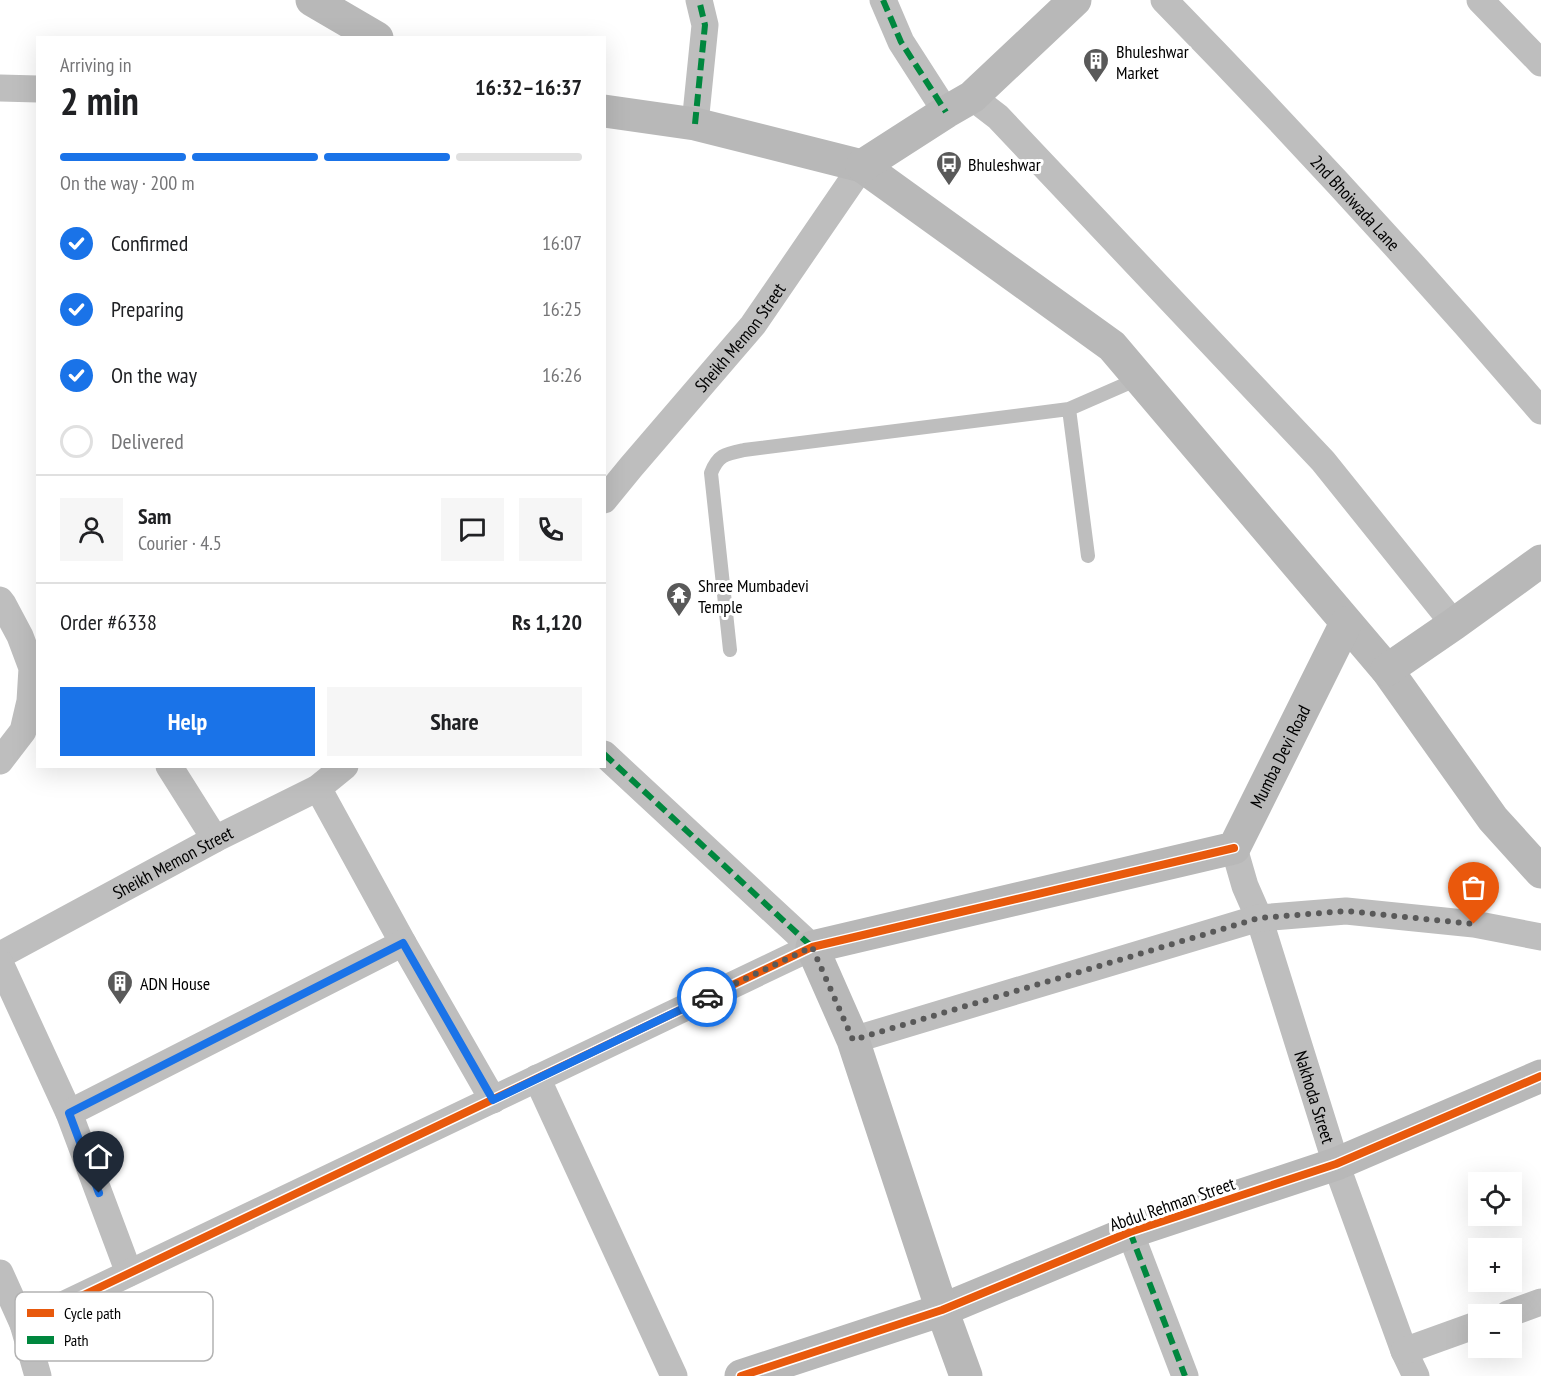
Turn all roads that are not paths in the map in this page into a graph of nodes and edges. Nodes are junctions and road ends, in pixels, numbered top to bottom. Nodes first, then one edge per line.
1 (312, 0) edge
2 (699, 0) edge
3 (883, 0) edge
4 (1075, 0) edge
5 (1164, 0) edge
6 (1480, 0) edge
7 (374, 36) edge
8 (1541, 63) edge
9 (0, 88) edge
10 (36, 89) edge
11 (959, 105) junction
12 (606, 111) edge
13 (695, 124) junction
14 (862, 166) junction
15 (1140, 378) junction
16 (1069, 409) junction
17 (1541, 411) edge
18 (606, 498) edge
19 (1088, 556) dead end
20 (1541, 561) edge
21 (0, 600) edge
22 (1346, 623) junction
23 (1454, 624) junction
24 (730, 650) dead end
25 (1387, 670) junction
26 (606, 756) edge
27 (0, 762) edge
28 (170, 768) edge
29 (343, 768) edge
30 (318, 788) junction
31 (215, 839) junction
32 (1234, 848) junction
33 (1541, 872) edge
34 (1259, 918) junction
35 (1541, 937) edge
36 (403, 943) junction
37 (812, 947) junction
38 (0, 955) edge
39 (0, 963) edge
40 (853, 1040) junction
41 (1541, 1076) edge
42 (537, 1078) junction
43 (493, 1100) junction
44 (69, 1113) junction
45 (1336, 1164) junction
46 (1130, 1232) junction
47 (0, 1273) edge
48 (129, 1273) junction
49 (90, 1292) edge
50 (1541, 1302) edge
51 (15, 1306) edge
52 (1522, 1309) edge
53 (942, 1310) junction
54 (1468, 1328) edge
55 (1404, 1351) junction
56 (34, 1361) edge
57 (38, 1376) edge
58 (674, 1376) edge
59 (741, 1376) edge
60 (966, 1376) edge
61 (1185, 1376) edge
62 (1416, 1376) edge

1 - 7 street
2 - 13 street
3 - 11 street
4 - 11 street
5 - 17 street, 2nd Bhoiwada Lane
6 - 8 street
9 - 10 street
11 - 14 street
11 - 23 street
12 - 13 street
13 - 14 street
14 - 15 street
14 - 18 street, Sheikh Memon Street
15 - 16 lane
15 - 22 street
16 - 19 lane
16 - 24 lane
20 - 23 street
21 - 27 street
22 - 25 street
22 - 32 street, Mumba Devi Road
23 - 25 street
25 - 33 street
26 - 37 street
28 - 31 street
29 - 30 street, Sheikh Memon Street
30 - 31 street, Sheikh Memon Street
30 - 36 street
31 - 38 street, Sheikh Memon Street
32 - 34 street, Nakhoda Street
32 - 37 street
34 - 35 street
34 - 40 street
34 - 45 street, Nakhoda Street
36 - 43 street
36 - 44 street
37 - 40 street
37 - 42 street
39 - 44 street
40 - 53 street
41 - 45 street, Abdul Rehman Street
42 - 43 street
42 - 58 street
43 - 48 street
44 - 48 street
45 - 46 street, Abdul Rehman Street
45 - 55 street, Nakhoda Street
46 - 53 street, Abdul Rehman Street
46 - 61 street
47 - 51 street
48 - 49 street
50 - 52 street
53 - 59 street, Abdul Rehman Street
53 - 60 street
54 - 55 street
55 - 62 street, Nakhoda Street
56 - 57 street

